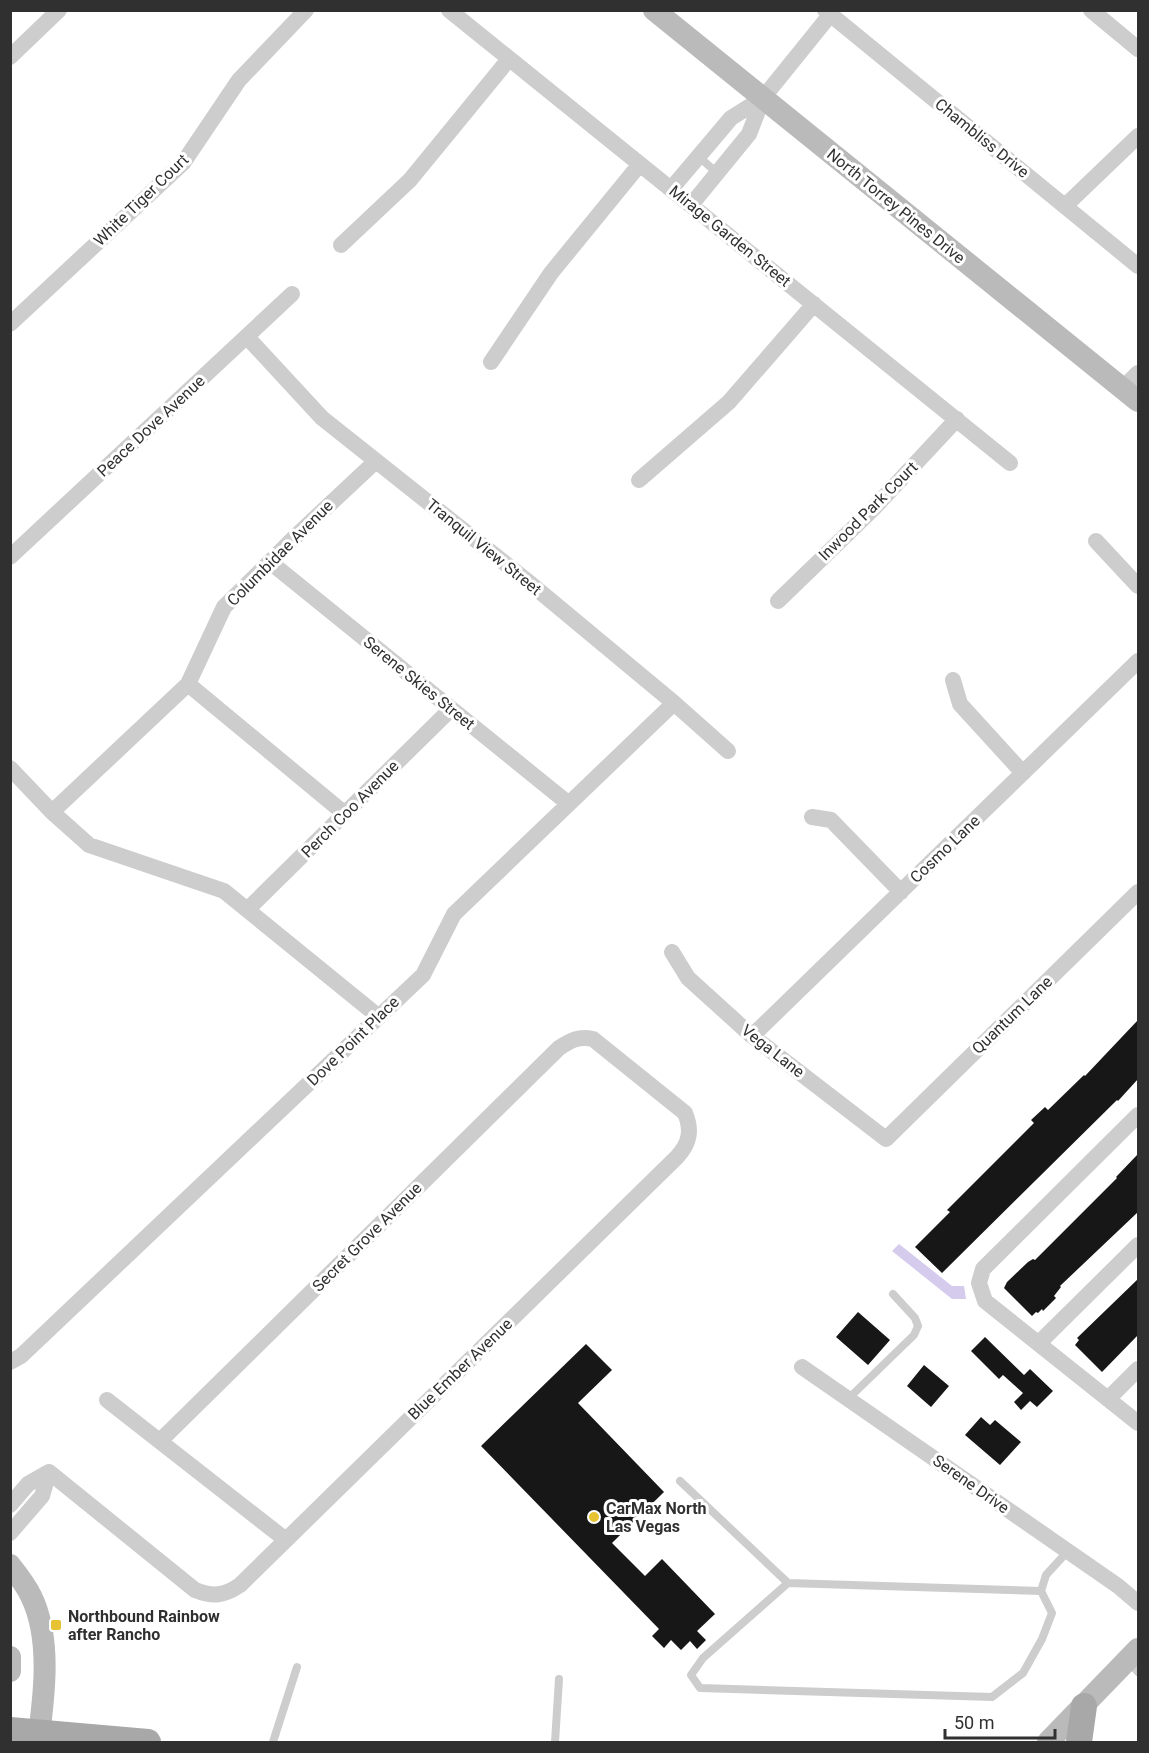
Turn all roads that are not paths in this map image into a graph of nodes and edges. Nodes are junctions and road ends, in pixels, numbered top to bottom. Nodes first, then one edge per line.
1 (58, 10) edge
2 (306, 10) edge
3 (449, 10) edge
4 (654, 10) edge
5 (1091, 10) edge
6 (827, 13) edge
7 (1138, 49) edge
8 (10, 57) edge
9 (509, 59) junction
10 (763, 98) junction
11 (1138, 136) edge
12 (698, 156) junction
13 (640, 164) junction
14 (717, 172) junction
15 (671, 189) junction
16 (691, 205) junction
17 (1065, 206) junction
18 (342, 245) dead end
19 (1138, 266) edge
20 (292, 294) dead end
21 (814, 304) junction
22 (10, 324) edge
23 (247, 337) junction
24 (491, 362) dead end
25 (1133, 387) edge
26 (957, 419) junction
27 (376, 461) junction
28 (1010, 463) dead end
29 (639, 480) dead end
30 (1096, 541) dead end
31 (10, 557) edge
32 (270, 562) junction
33 (1138, 586) edge
34 (778, 601) dead end
35 (1138, 661) edge
36 (952, 680) dead end
37 (188, 684) junction
38 (674, 703) junction
39 (451, 709) junction
40 (728, 751) dead end
41 (10, 768) edge
42 (1023, 773) junction
43 (569, 804) junction
44 (52, 812) junction
45 (345, 814) junction
46 (812, 817) dead end
47 (901, 892) junction
48 (1138, 892) edge
49 (248, 909) junction
50 (672, 952) dead end
51 (380, 1017) junction
52 (752, 1036) junction
53 (577, 1038) joint
54 (1138, 1115) edge
55 (886, 1138) joint
56 (1138, 1245) edge
57 (893, 1294) dead end
58 (1039, 1344) junction
59 (10, 1362) edge
60 (802, 1367) dead end
61 (1138, 1369) edge
62 (848, 1398) junction
63 (1108, 1399) junction
64 (107, 1400) dead end
65 (1138, 1423) edge
66 (160, 1442) junction
67 (49, 1472) junction
68 (680, 1481) dead end
69 (13, 1502) edge
70 (29, 1512) junction
71 (10, 1533) edge
72 (286, 1540) junction
73 (1068, 1551) junction
74 (10, 1565) edge
75 (788, 1583) junction
76 (1041, 1591) junction
77 (1138, 1603) edge
78 (10, 1657) edge
79 (1135, 1661) edge
80 (297, 1667) dead end
81 (10, 1671) edge
82 (560, 1679) dead end
83 (1084, 1706) junction
84 (10, 1730) edge
85 (39, 1738) edge
86 (148, 1743) edge
87 (273, 1743) edge
88 (555, 1743) edge
89 (1048, 1743) edge
90 (1079, 1743) edge

1 - 8 street
2 - 22 street, White Tiger Court
3 - 9 street, Mirage Garden Street
4 - 10 street, North Torrey Pines Drive
5 - 7 street
6 - 10 street
6 - 17 street, Chambliss Drive
9 - 13 street, Mirage Garden Street
9 - 18 street
10 - 12 street
10 - 14 street
10 - 25 street, North Torrey Pines Drive
11 - 17 street
12 - 14 lane
12 - 15 street
13 - 15 street, Mirage Garden Street
13 - 24 street
14 - 16 street
15 - 16 street, Mirage Garden Street
16 - 21 street, Mirage Garden Street
17 - 19 street, Chambliss Drive
20 - 23 street, Peace Dove Avenue
21 - 26 street, Mirage Garden Street
21 - 29 street
23 - 27 street, Tranquil View Street
23 - 31 street, Peace Dove Avenue
26 - 28 street, Mirage Garden Street
26 - 34 street, Inwood Park Court
27 - 32 street, Columbidae Avenue
27 - 38 street, Tranquil View Street
30 - 33 street
32 - 37 street, Columbidae Avenue
32 - 39 street, Serene Skies Street
35 - 42 street, Cosmo Lane
36 - 42 street
37 - 44 street, Columbidae Avenue
37 - 45 street
38 - 40 street, Tranquil View Street
38 - 43 street, Dove Point Place
39 - 43 street, Serene Skies Street
39 - 45 street, Perch Coo Avenue
41 - 44 street
42 - 47 street, Cosmo Lane
43 - 51 street, Dove Point Place
44 - 49 street
45 - 49 street, Perch Coo Avenue
46 - 47 street
47 - 52 street, Cosmo Lane
48 - 55 street, Quantum Lane
49 - 51 street
50 - 52 street, Vega Lane
51 - 59 street, Dove Point Place
52 - 55 street, Vega Lane
53 - 66 street, Secret Grove Avenue
53 - 72 street, Blue Ember Avenue
54 - 58 street
56 - 58 street
57 - 62 lane
58 - 63 street
60 - 62 street, Serene Drive
61 - 63 street
62 - 73 street, Serene Drive
63 - 65 street
64 - 66 street
66 - 72 street
67 - 69 street
67 - 70 street
67 - 72 street, Blue Ember Avenue
68 - 75 lane
69 - 70 lane
70 - 71 street
73 - 76 lane
73 - 77 street, Serene Drive
74 - 85 street
75 - 76 lane
75 - 76 lane
78 - 81 street
79 - 83 street
80 - 87 lane
82 - 88 lane
83 - 89 street
83 - 90 main road
84 - 85 main road
85 - 86 main road

